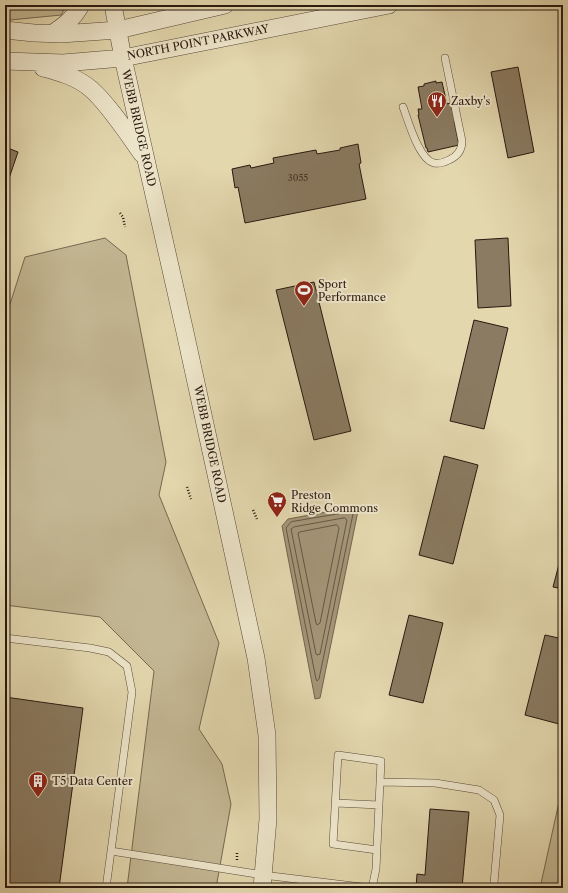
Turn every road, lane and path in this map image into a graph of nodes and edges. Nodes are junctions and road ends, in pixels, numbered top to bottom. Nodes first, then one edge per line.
1 (81, 5) edge
2 (113, 5) edge
3 (224, 5) edge
4 (389, 5) edge
5 (5, 30) edge
6 (118, 30) junction
7 (53, 33) junction
8 (123, 58) junction
9 (445, 58) dead end
10 (5, 61) edge
11 (28, 63) junction
12 (403, 107) dead end
13 (146, 159) junction
14 (120, 213) dead end
15 (125, 228) dead end
16 (187, 487) dead end
17 (191, 499) dead end
18 (253, 510) dead end
19 (257, 519) dead end
20 (5, 638) edge
21 (380, 782) junction
22 (336, 802) junction
23 (378, 805) junction
24 (377, 850) junction
25 (110, 851) junction
26 (237, 852) dead end
27 (237, 861) dead end
28 (263, 882) edge
29 (494, 883) dead end
30 (106, 888) edge
31 (371, 888) edge

1 - 7 street
2 - 6 street, WEBB BRIDGE ROAD
3 - 6 street
4 - 8 street, NORTH POINT PARKWAY
5 - 7 street
6 - 7 street
6 - 8 street, WEBB BRIDGE ROAD
8 - 11 street, NORTH POINT PARKWAY
8 - 13 street, WEBB BRIDGE ROAD
9 - 12 lane
10 - 11 street, NORTH POINT PARKWAY
11 - 13 street
13 - 28 street, WEBB BRIDGE ROAD
14 - 15 path
16 - 17 path
18 - 19 path
20 - 25 lane
21 - 22 lane
21 - 23 lane
21 - 29 lane
22 - 23 lane
22 - 24 lane
23 - 24 lane
24 - 31 lane
25 - 28 lane
25 - 30 lane
26 - 27 path
28 - 31 lane

